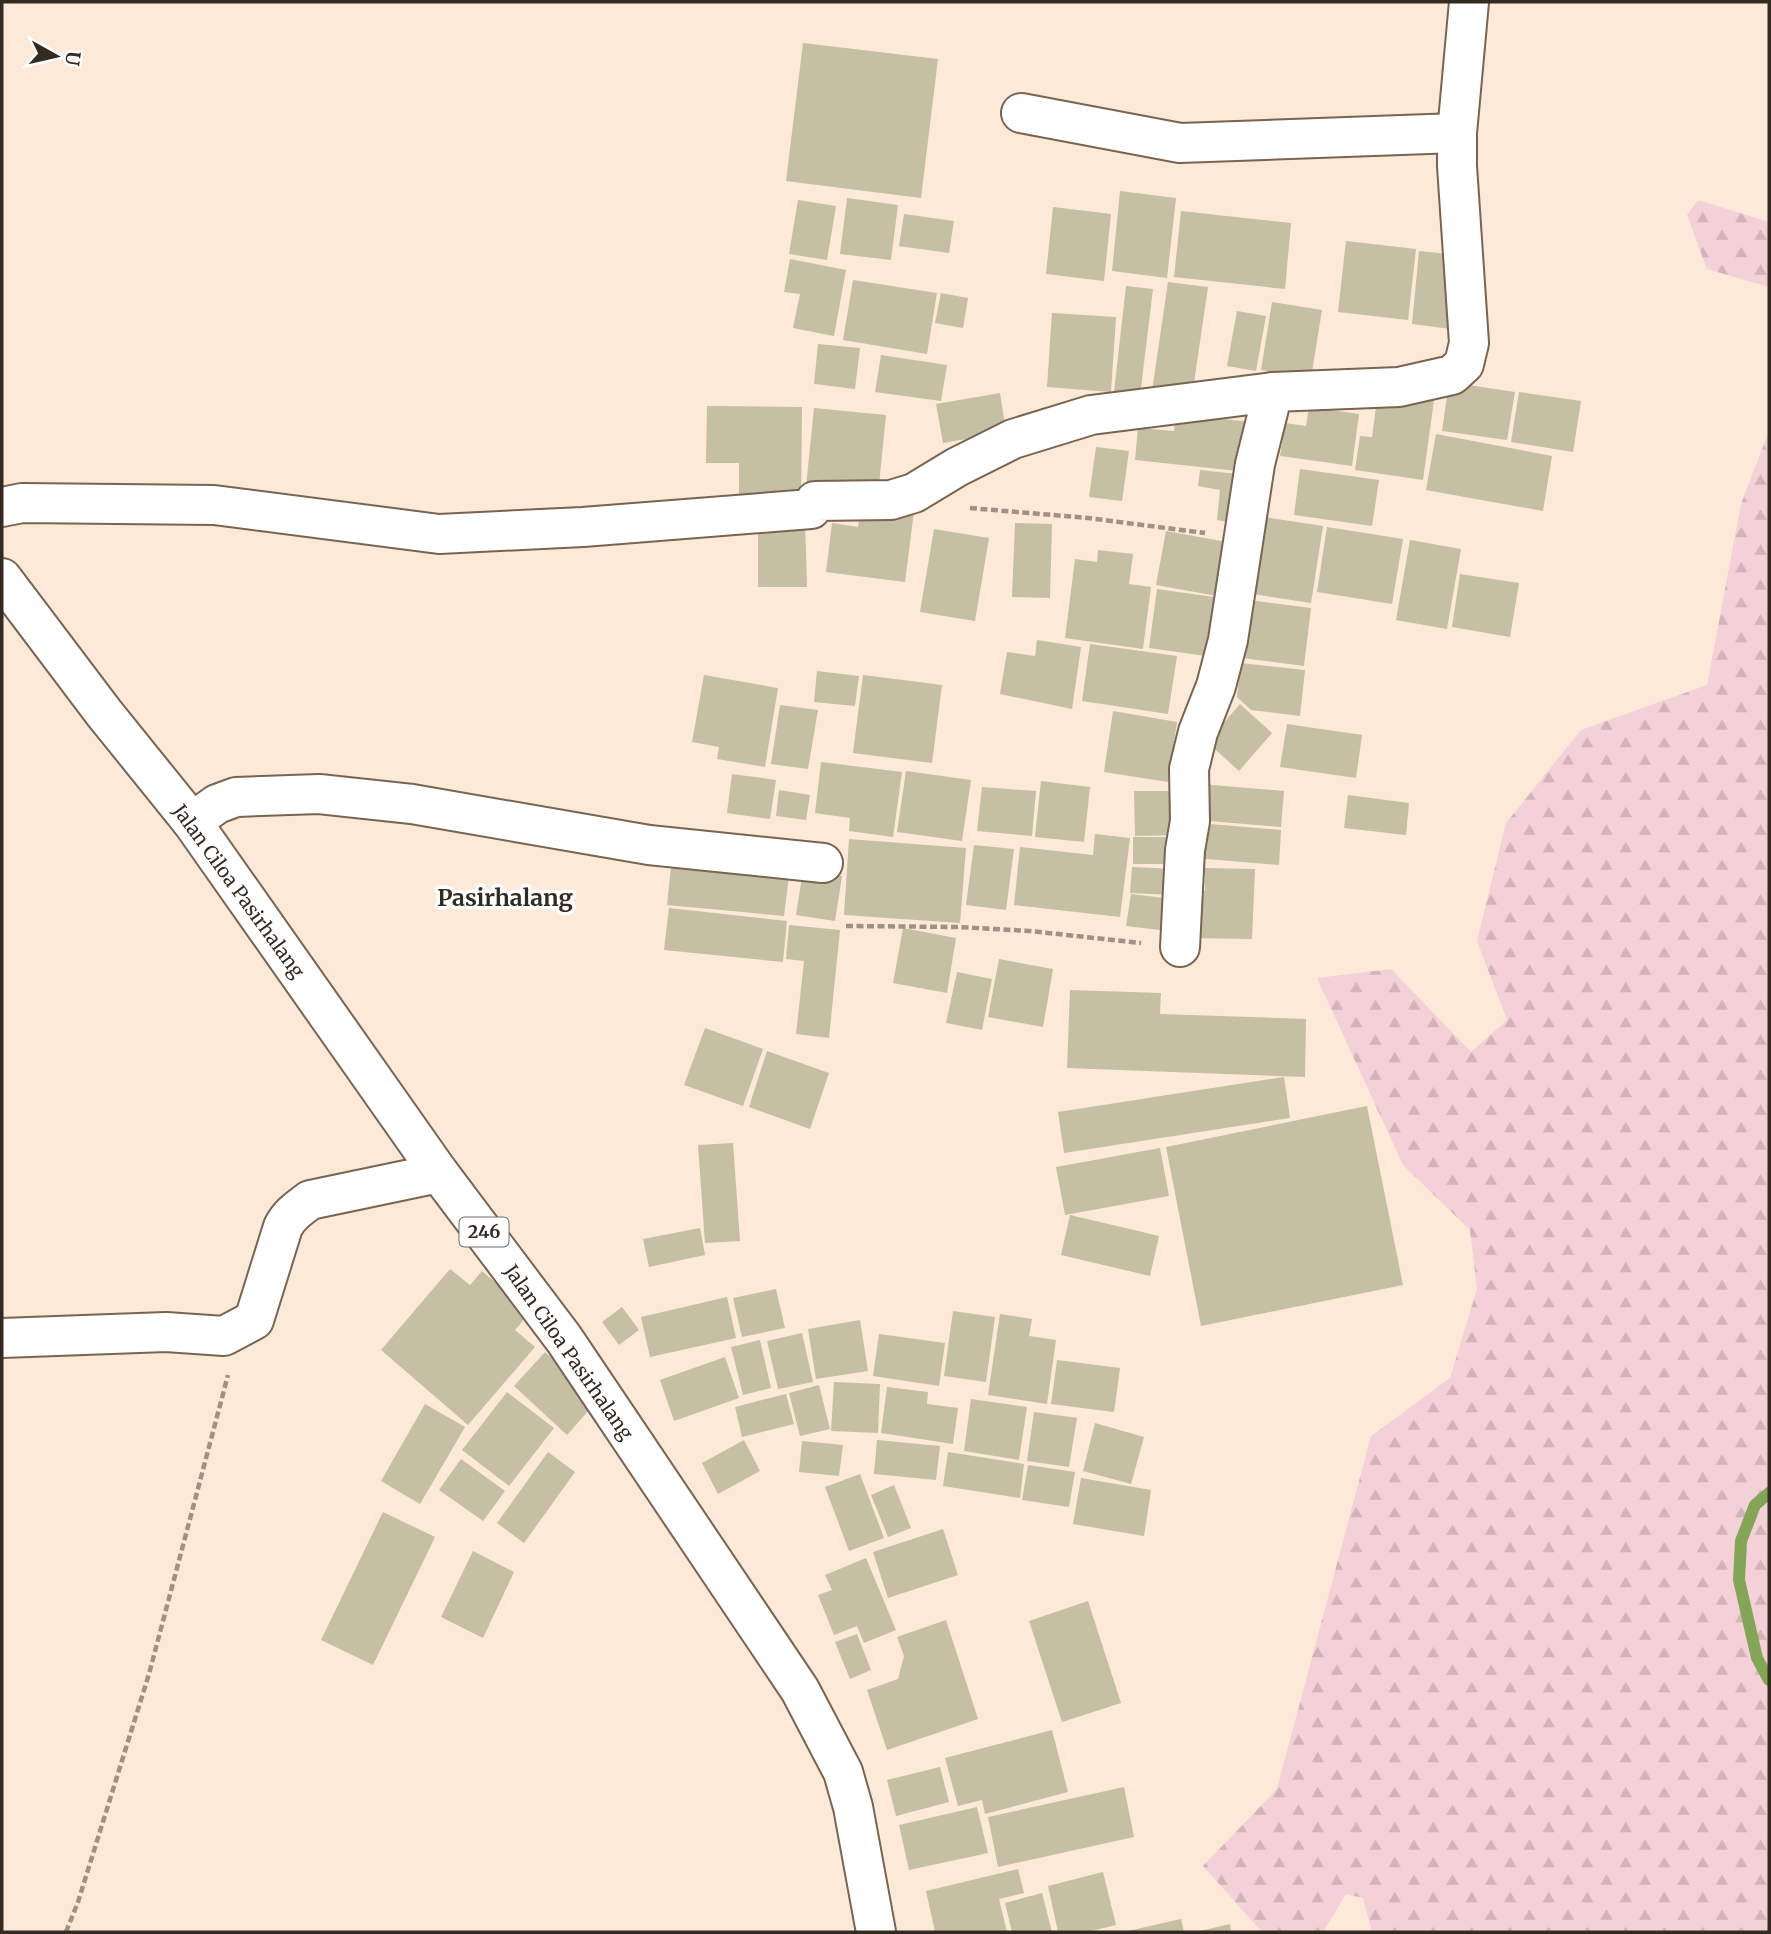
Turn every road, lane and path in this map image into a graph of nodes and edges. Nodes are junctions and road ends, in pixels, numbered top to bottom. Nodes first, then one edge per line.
1 (1469, 2) edge
2 (1021, 113) dead end
3 (1457, 132) junction
4 (1273, 392) junction
5 (914, 493) junction
6 (2, 507) edge
7 (1244, 538) junction
8 (2, 578) edge
9 (192, 822) junction
10 (824, 863) dead end
11 (846, 926) dead end
12 (1180, 947) joint
13 (439, 1173) junction
14 (239, 1330) junction
15 (2, 1338) edge
16 (66, 1932) edge
17 (876, 1932) edge

1 - 3 street
2 - 3 street
3 - 4 street
4 - 5 street
4 - 7 street
5 - 6 street
5 - 7 path
7 - 12 street
8 - 9 street, Jalan Ciloa Pasirhalang / 246
9 - 10 street
9 - 13 street, Jalan Ciloa Pasirhalang / 246
11 - 12 path
13 - 14 street
13 - 17 street, Jalan Ciloa Pasirhalang / 246
14 - 15 street
14 - 16 path

